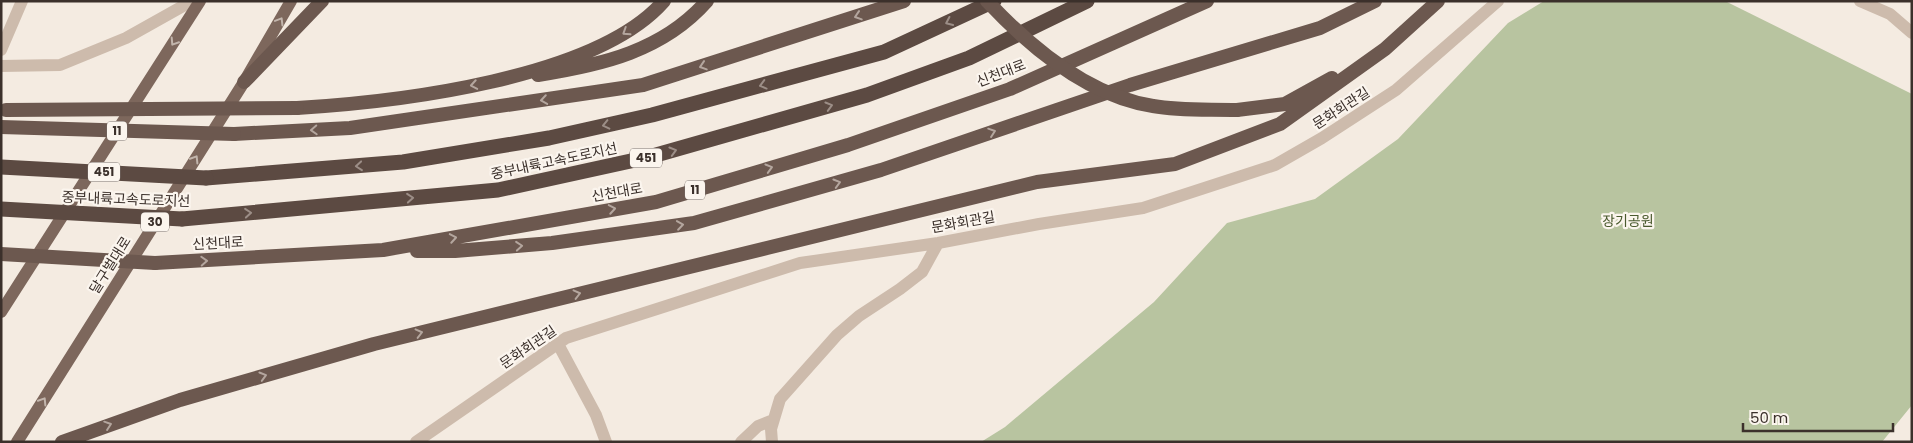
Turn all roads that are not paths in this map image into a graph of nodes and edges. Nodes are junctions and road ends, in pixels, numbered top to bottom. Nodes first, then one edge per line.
1 (22, 1) edge
2 (192, 1) edge
3 (200, 1) edge
4 (291, 1) edge
5 (322, 1) edge
6 (664, 1) edge
7 (707, 1) edge
8 (904, 1) edge
9 (987, 1) edge
10 (994, 1) edge
11 (1087, 1) edge
12 (1207, 1) edge
13 (1375, 1) edge
14 (1438, 1) edge
15 (1498, 1) edge
16 (1860, 1) edge
17 (1912, 33) edge
18 (1385, 49) junction
19 (1, 50) edge
20 (1, 66) edge
21 (503, 80) junction
22 (244, 82) junction
23 (4, 110) edge
24 (1, 127) edge
25 (1, 167) edge
26 (1, 209) edge
27 (938, 242) junction
28 (383, 250) junction
29 (1, 254) edge
30 (1, 312) edge
31 (558, 344) junction
32 (774, 420) junction
33 (17, 442) edge
34 (62, 442) edge
35 (416, 442) edge
36 (606, 442) edge
37 (740, 442) edge
38 (772, 442) edge

1 - 19 street
2 - 20 street
3 -> 30 main road
22 -> 4 main road, 달구벌대로 / 30
5 - 22 highway
6 -> 21 highway
7 - 21 highway
8 -> 24 highway, 11, bridge
9 - 18 highway, bridge
10 -> 25 highway, 중부내륙고속도로지선 / 451, bridge
26 -> 11 highway, 중부내륙고속도로지선 / 451, bridge
28 -> 12 highway, 신천대로 / 11
28 -> 13 highway
14 - 18 highway
15 - 27 street, 문화회관길
16 - 17 street
34 -> 18 highway
21 -> 23 highway, bridge
33 -> 22 main road, 달구벌대로 / 30
27 - 31 street, 문화회관길
27 - 32 street
29 -> 28 highway, 신천대로 / 11, bridge
31 - 35 street, 문화회관길
31 - 36 street
32 - 37 street
32 - 38 street

